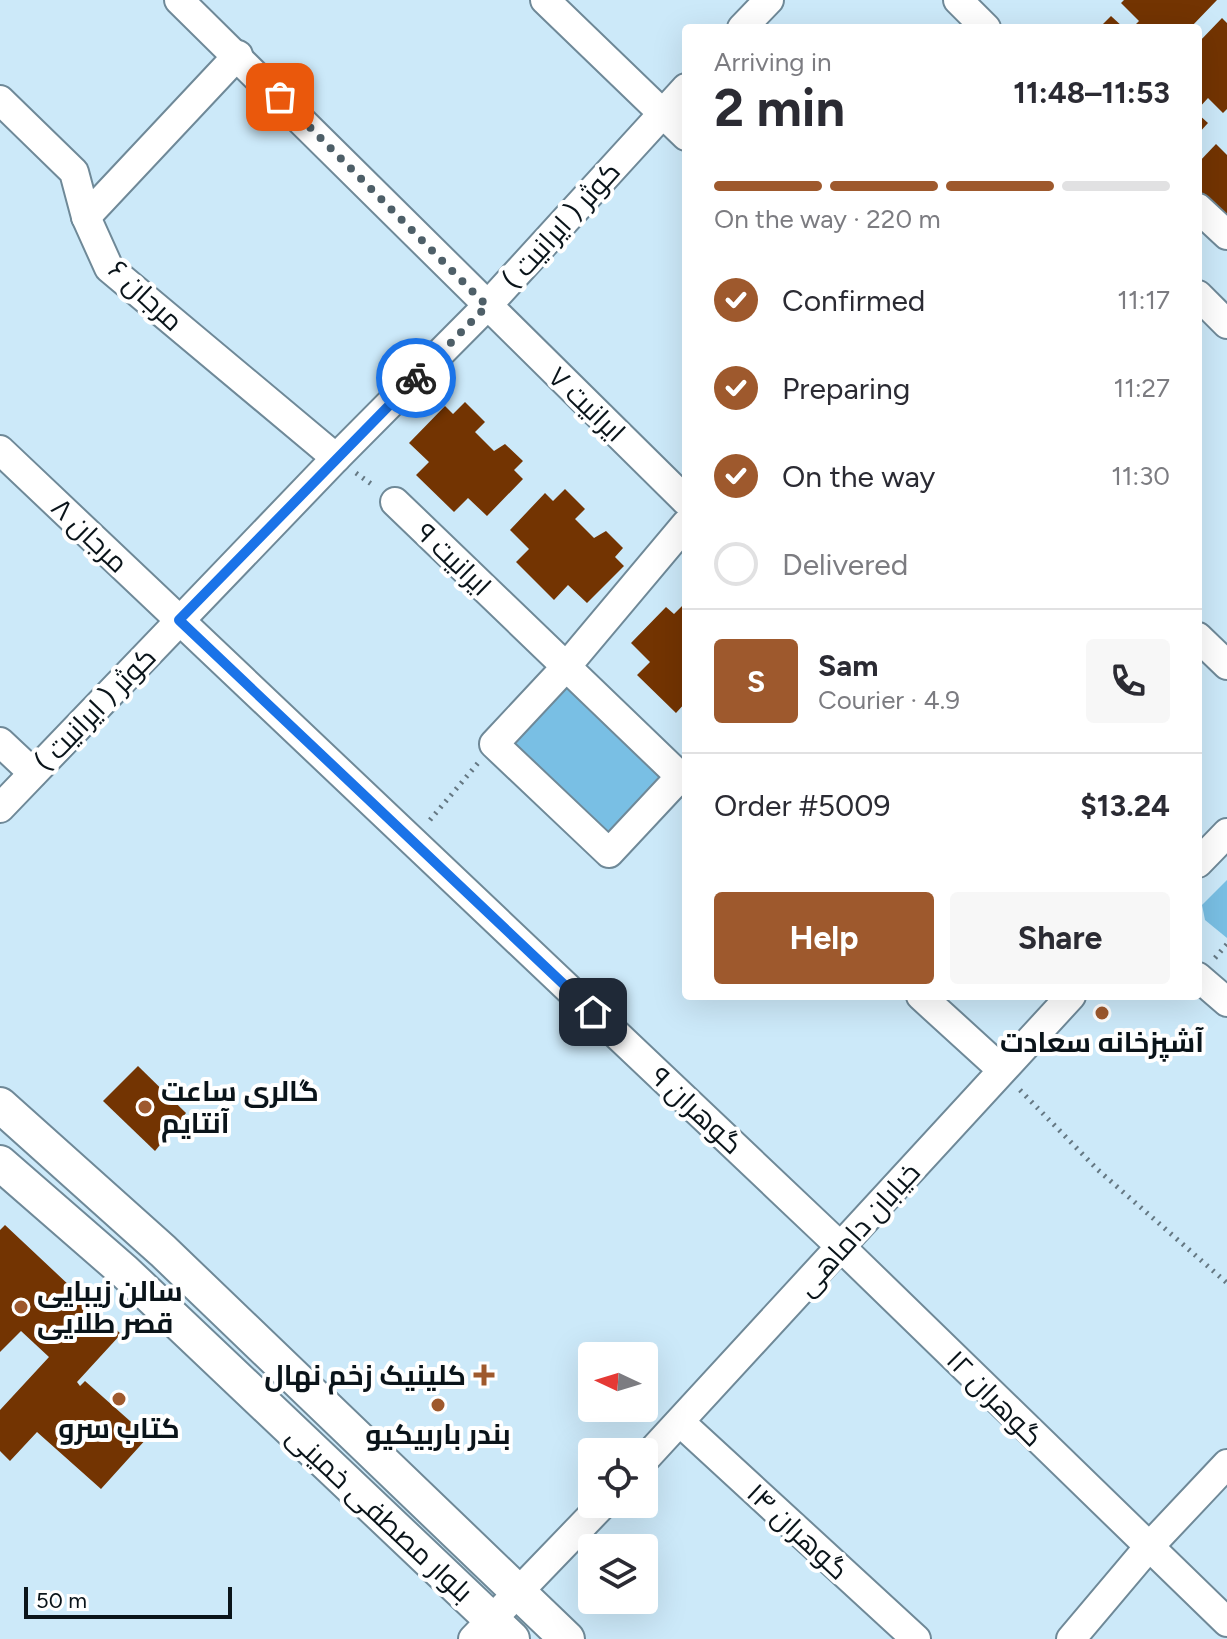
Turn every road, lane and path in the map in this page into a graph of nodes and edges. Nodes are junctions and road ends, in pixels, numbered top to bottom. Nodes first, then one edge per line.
1 (179, 0) edge
2 (545, 0) edge
3 (769, 0) edge
4 (958, 0) edge
5 (746, 24) edge
6 (982, 24) edge
7 (238, 55) junction
8 (682, 92) edge
9 (0, 100) edge
10 (662, 113) junction
11 (682, 132) edge
12 (1202, 212) edge
13 (86, 217) junction
14 (1227, 235) edge
15 (1202, 299) edge
16 (487, 306) junction
17 (1227, 324) edge
18 (0, 450) edge
19 (336, 458) junction
20 (682, 497) edge
21 (395, 502) joint
22 (682, 529) edge
23 (179, 620) junction
24 (1202, 641) edge
25 (1227, 665) edge
26 (565, 668) junction
27 (0, 742) edge
28 (494, 744) junction
29 (33, 773) junction
30 (682, 779) edge
31 (682, 781) edge
32 (0, 808) edge
33 (1227, 833) edge
34 (412, 841) junction
35 (1202, 859) edge
36 (1202, 980) edge
37 (925, 1000) edge
38 (1067, 1000) edge
39 (1227, 1002) edge
40 (1001, 1069) junction
41 (0, 1105) edge
42 (0, 1163) edge
43 (842, 1248) junction
44 (1227, 1283) edge
45 (680, 1422) junction
46 (658, 1445) edge
47 (1227, 1464) edge
48 (590, 1518) edge
49 (1147, 1549) junction
50 (519, 1593) junction
51 (1227, 1622) edge
52 (492, 1632) edge
53 (567, 1639) edge
54 (916, 1639) edge
55 (1071, 1639) edge

1 - 7 street, ایرانیت ۷
2 - 10 street
3 - 5 street
4 - 6 street
7 - 13 street
7 - 16 street, ایرانیت ۷
8 - 10 street, کوثر ( ایرانیت )
9 - 13 street, مرجان ۶
10 - 11 street
10 - 16 street, کوثر ( ایرانیت )
12 - 14 street
13 - 19 street, مرجان ۶
15 - 17 street
16 - 19 street, کوثر ( ایرانیت )
16 - 20 street, ایرانیت ۷
18 - 23 street, مرجان ۸
19 - 21 path, ایرانیت ۹
19 - 23 street, کوثر ( ایرانیت )
21 - 26 street, ایرانیت ۹
22 - 26 street
23 - 29 street, کوثر ( ایرانیت )
23 - 34 street, مرجان ۸
24 - 25 street
26 - 28 street
26 - 30 street, ایرانیت ۹
27 - 29 street
28 - 31 street
28 - 34 path
29 - 32 street, کوثر ( ایرانیت )
33 - 35 street
34 - 43 street, گوهران ۹
36 - 39 street
37 - 40 street
38 - 40 street, خیابان داماهی
40 - 43 street, خیابان داماهی
40 - 44 path
41 - 50 main road, بلوار مصطفی خمینی
42 - 52 main road, بلوار مصطفی خمینی
43 - 45 street, خیابان داماهی
43 - 49 street, گوهران ۱۲
45 - 46 street, خیابان داماهی
45 - 54 street, گوهران ۱۴
47 - 49 street
48 - 50 street
49 - 51 street, گوهران ۱۲
49 - 55 street
50 - 52 street
50 - 53 main road, بلوار مصطفی خمینی

